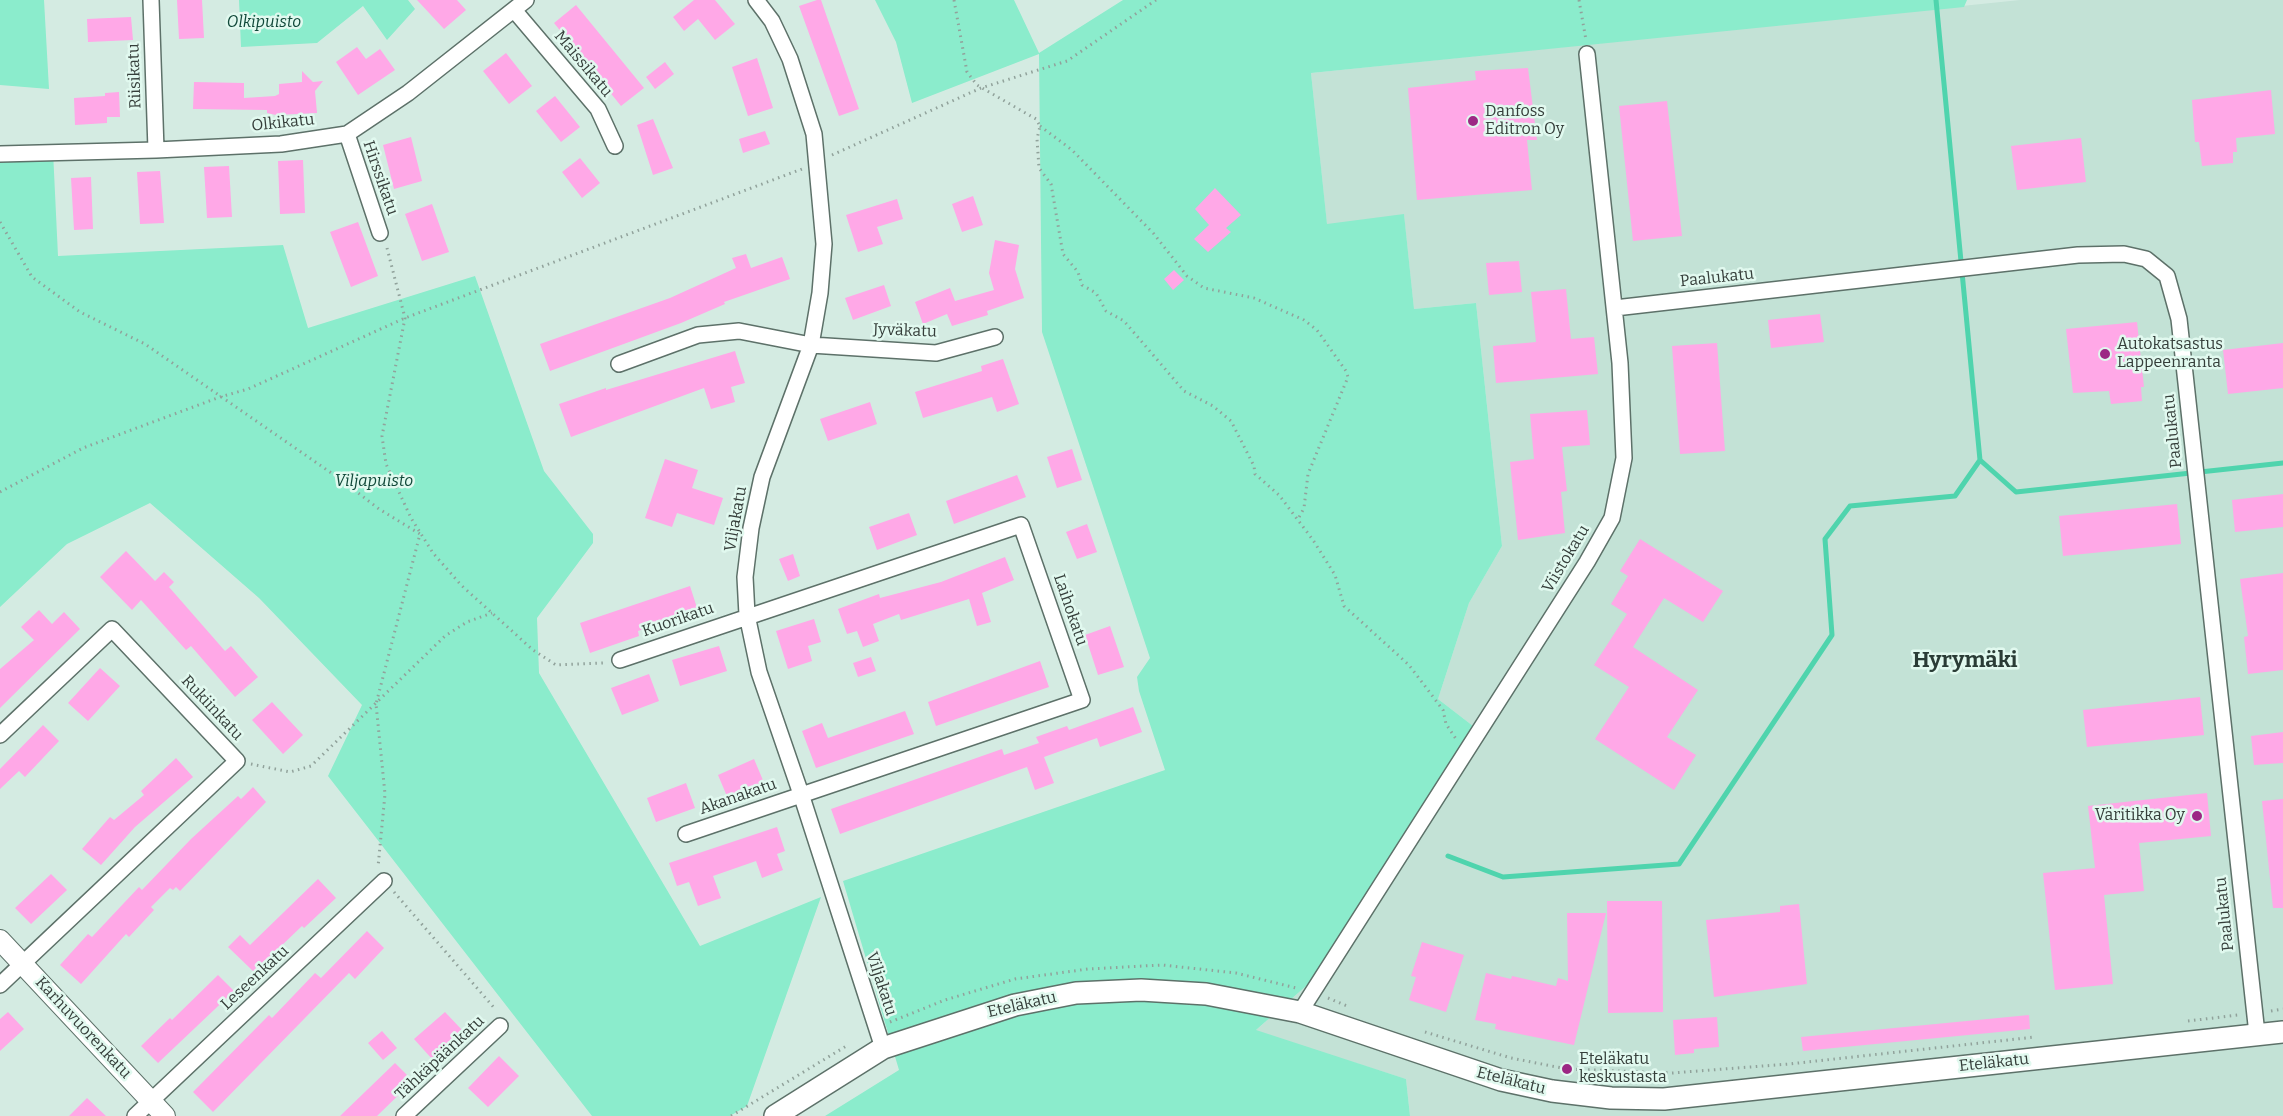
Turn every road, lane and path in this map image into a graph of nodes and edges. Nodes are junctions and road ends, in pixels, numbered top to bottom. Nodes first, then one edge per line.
1 (151, 0) edge
2 (756, 0) edge
3 (954, 0) edge
4 (1156, 0) edge
5 (1579, 0) edge
6 (520, 5) edge
7 (1587, 54) joint
8 (981, 88) junction
9 (1040, 126) junction
10 (346, 134) junction
11 (615, 146) dead end
12 (156, 150) junction
13 (0, 154) edge
14 (813, 164) junction
15 (808, 177) dead end
16 (0, 222) edge
17 (380, 233) joint
18 (1615, 308) junction
19 (405, 318) junction
20 (995, 337) dead end
21 (812, 345) junction
22 (619, 364) dead end
23 (220, 397) junction
24 (0, 492) edge
25 (1297, 519) junction
26 (420, 534) junction
27 (492, 613) junction
28 (747, 615) junction
29 (620, 660) joint
30 (376, 704) junction
31 (0, 735) edge
32 (1464, 753) junction
33 (237, 761) junction
34 (801, 794) junction
35 (686, 834) dead end
36 (384, 881) junction
37 (0, 940) edge
38 (22, 964) junction
39 (0, 985) edge
40 (1312, 992) junction
41 (1351, 1007) dead end
42 (1300, 1012) junction
43 (2254, 1012) junction
44 (2177, 1022) dead end
45 (500, 1026) joint
46 (1425, 1032) dead end
47 (2283, 1032) edge
48 (2257, 1035) junction
49 (2041, 1037) dead end
50 (879, 1038) junction
51 (151, 1101) junction
52 (135, 1116) edge
53 (165, 1116) edge
54 (404, 1116) edge
55 (731, 1116) edge
56 (775, 1116) edge

1 - 12 street, Riisikatu
2 - 14 street, Viljakatu
3 - 8 path
4 - 8 path
5 - 7 path
6 - 10 street, Olkikatu
6 - 11 street, Maissikatu
7 - 18 street, Viistokatu
8 - 9 path
8 - 14 path
9 - 25 path
9 - 25 path
10 - 12 street, Olkikatu
10 - 17 street, Hirssikatu
12 - 13 street, Olkikatu
14 - 15 path
14 - 19 path
14 - 21 street, Viljakatu
16 - 23 path
17 - 19 path
18 - 32 street, Viistokatu
18 - 43 street, Paalukatu
19 - 23 path
19 - 26 path
20 - 21 street, Jyväkatu
21 - 22 street, Jyväkatu
21 - 28 street, Viljakatu
23 - 24 path
23 - 26 path
25 - 32 path
26 - 27 path
26 - 30 path
27 - 29 path
27 - 30 path
28 - 29 street, Kuorikatu
28 - 34 street, Viljakatu
28 - 34 street, Laihokatu
30 - 33 path
30 - 36 path
31 - 33 street, Rukiinkatu
32 - 40 street, Viistokatu
33 - 38 street, Rukiinkatu
34 - 35 street, Akanakatu
34 - 50 street, Viljakatu
36 - 45 path
36 - 51 street, Leseenkatu
37 - 38 street, Karhuvuorenkatu
38 - 39 street, Rukiinkatu
38 - 51 street, Karhuvuorenkatu
40 - 41 path
40 - 42 street, Viistokatu
40 - 50 path
42 - 48 main road, Eteläkatu
42 - 50 main road, Eteläkatu
43 - 44 path
43 - 48 street, Paalukatu
45 - 54 street, Tähkäpäänkatu
46 - 49 path
47 - 48 main road, Eteläkatu
50 - 55 path
50 - 56 main road, Eteläkatu
51 - 52 street, Leseenkatu
51 - 53 street, Karhuvuorenkatu

